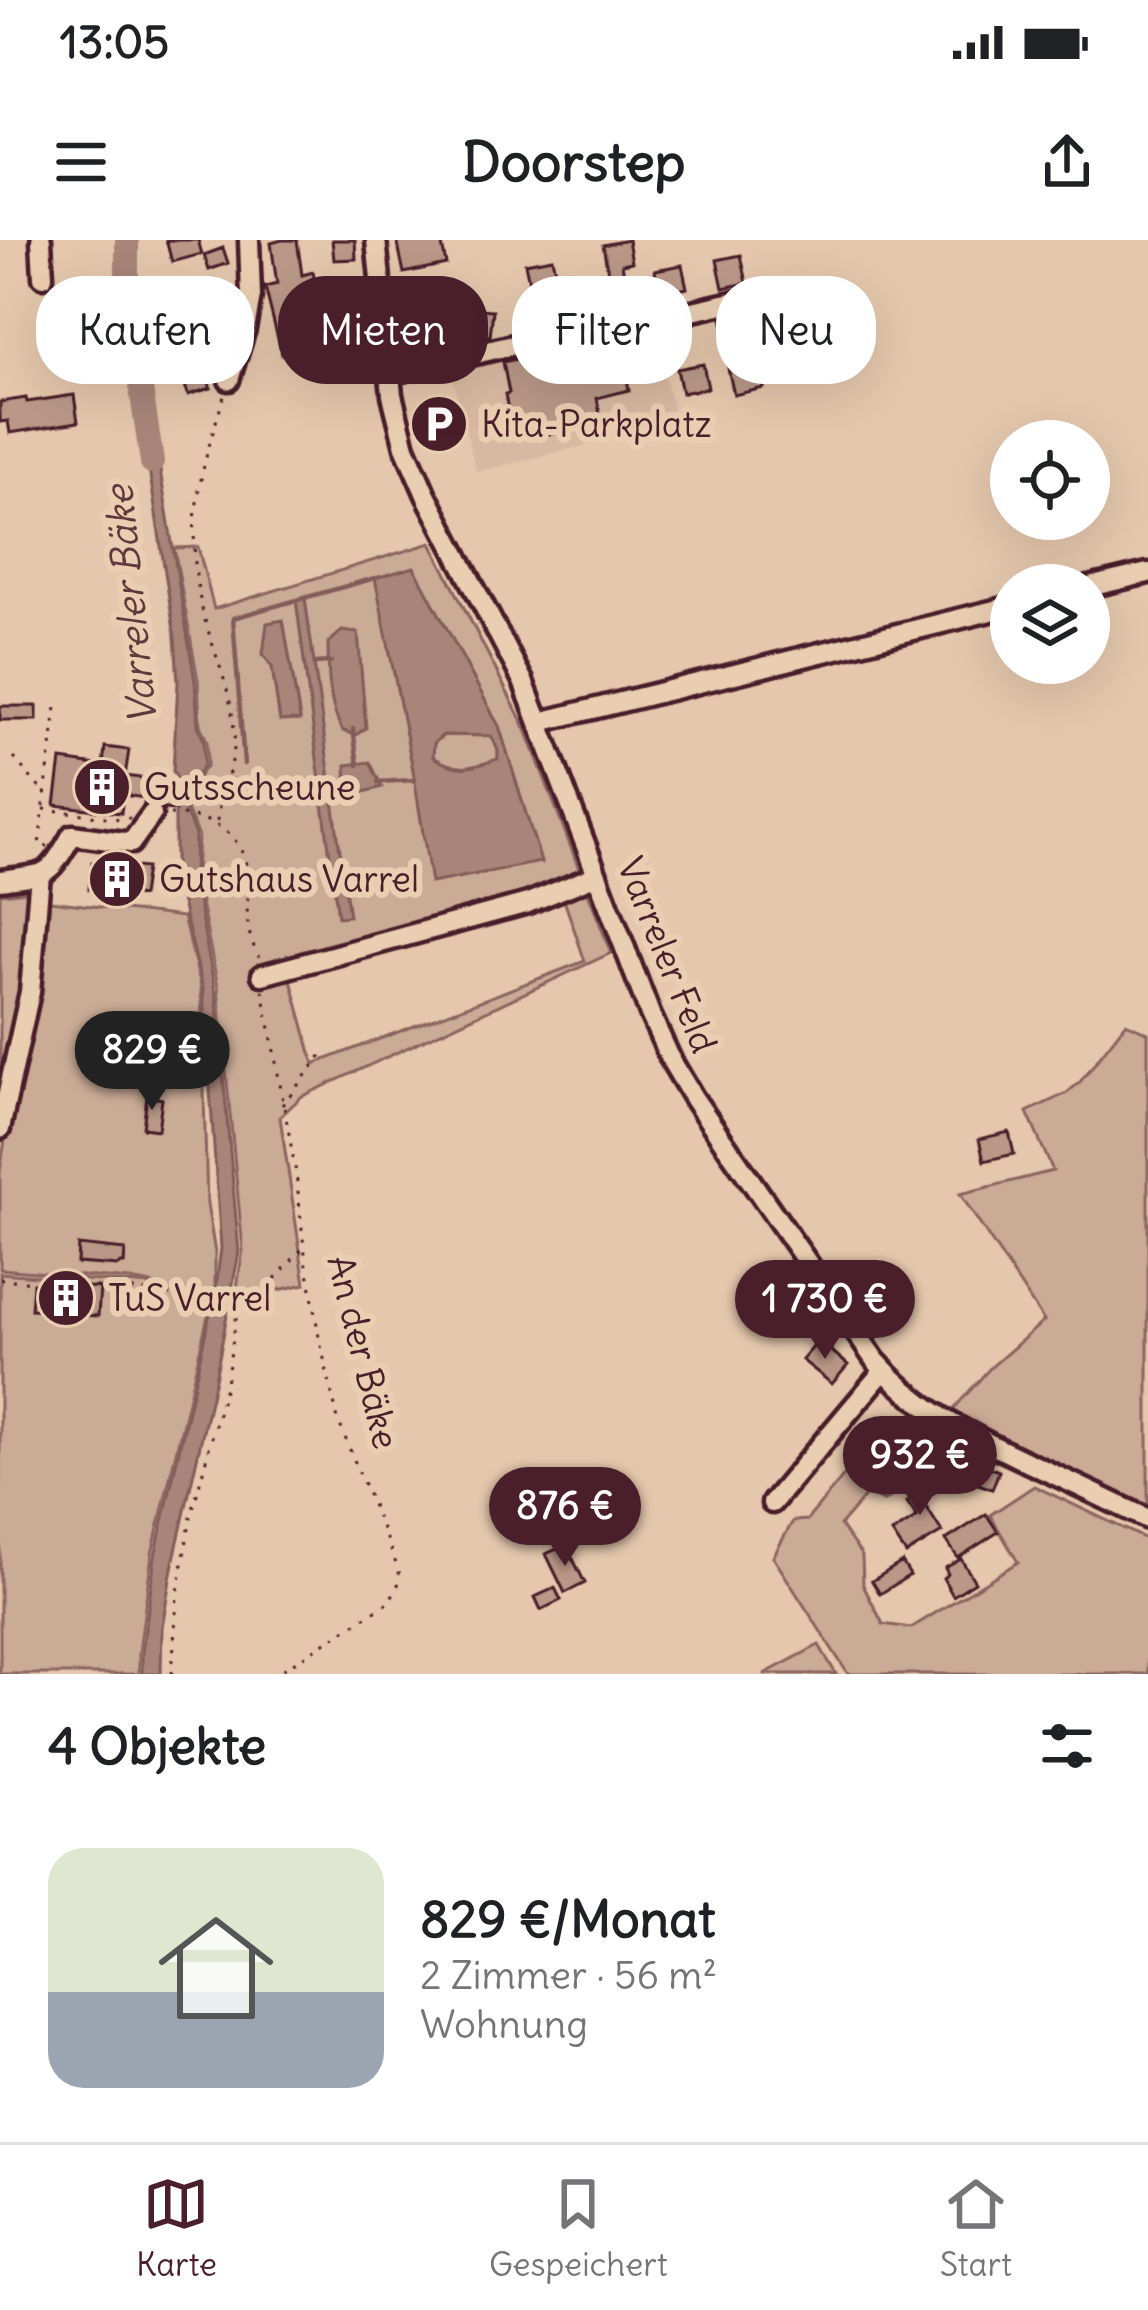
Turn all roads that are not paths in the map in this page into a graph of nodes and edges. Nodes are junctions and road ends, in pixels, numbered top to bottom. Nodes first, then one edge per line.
1 (41, 240) edge
2 (249, 240) edge
3 (376, 240) edge
4 (43, 276) edge
5 (250, 276) edge
6 (379, 276) edge
7 (390, 384) edge
8 (1148, 573) edge
9 (1110, 582) edge
10 (990, 611) edge
11 (540, 722) junction
12 (152, 814) road end
13 (40, 874) junction
14 (598, 875) junction
15 (0, 880) edge
16 (261, 967) road end
17 (0, 1129) edge
18 (884, 1370) junction
19 (772, 1503) dead end
20 (1148, 1519) edge

1 - 4 street
2 - 5 street
3 - 6 street, Varreler Feld
7 - 11 street, Varreler Feld
8 - 9 street
10 - 11 street
11 - 14 street, Varreler Feld
12 - 13 street
13 - 15 street
13 - 17 street
14 - 16 street
14 - 18 street, Varreler Feld
18 - 19 street
18 - 20 street, Varreler Feld

